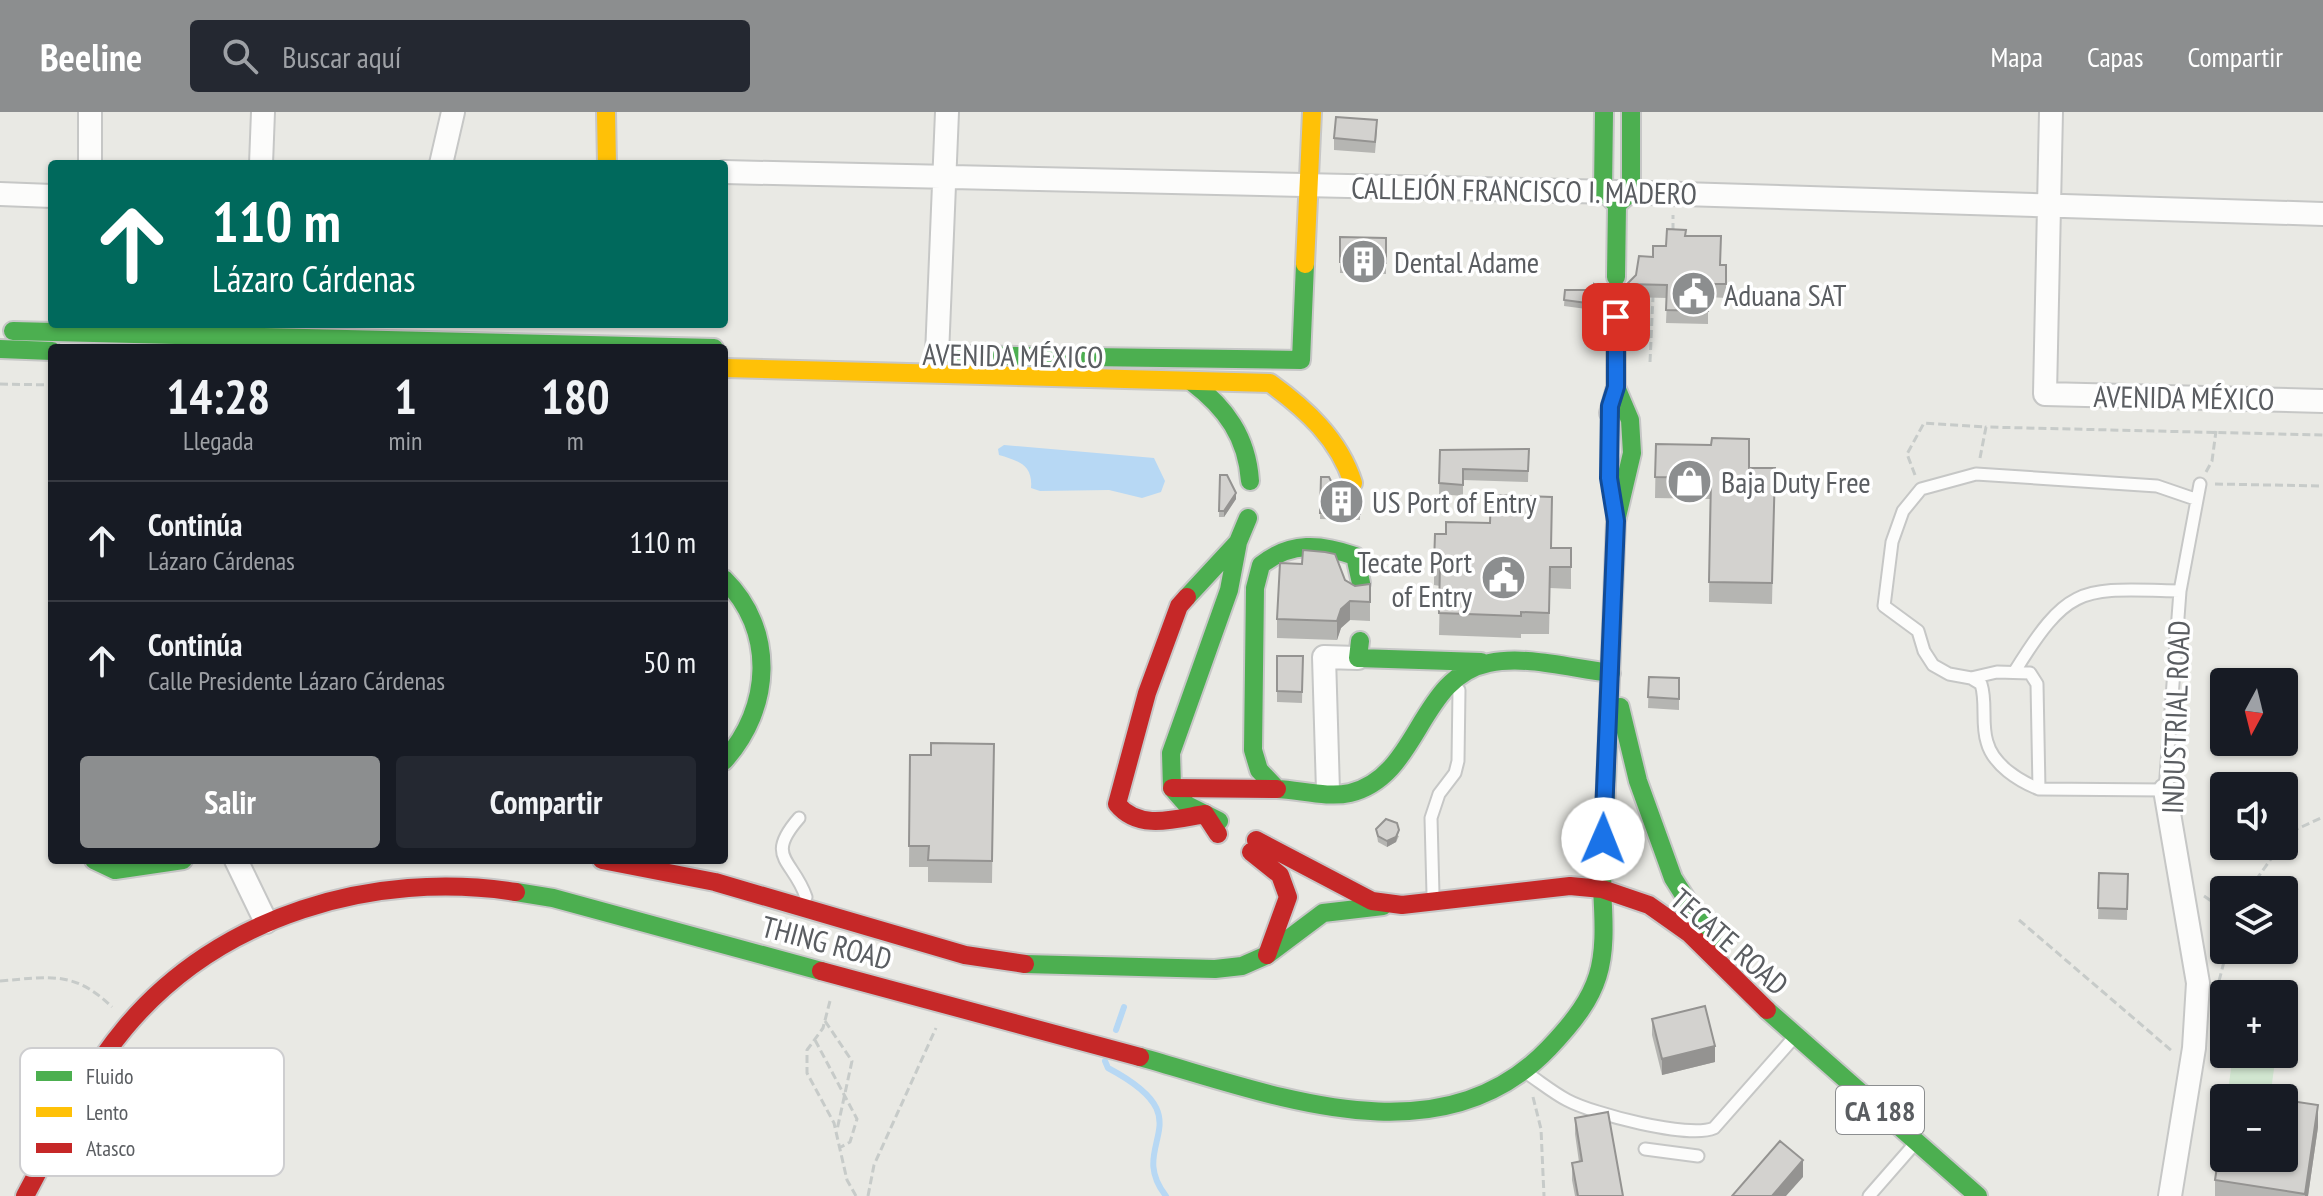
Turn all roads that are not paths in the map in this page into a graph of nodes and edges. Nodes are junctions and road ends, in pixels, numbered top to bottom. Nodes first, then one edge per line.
1 (90, 112) edge
2 (263, 112) edge
3 (453, 112) edge
4 (606, 112) edge
5 (947, 112) edge
6 (1312, 112) edge
7 (1604, 112) edge
8 (1631, 112) edge
9 (2051, 112) edge
10 (90, 160) edge
11 (261, 160) edge
12 (442, 160) edge
13 (607, 160) edge
14 (728, 172) edge
15 (945, 178) junction
16 (1309, 185) junction
17 (0, 194) edge
18 (48, 196) edge
19 (1617, 196) junction
20 (2049, 206) junction
21 (2323, 214) edge
22 (1616, 277) dead end
23 (1616, 317) dead end
24 (254, 330) edge
25 (0, 331) edge
26 (422, 333) edge
27 (577, 344) edge
28 (0, 349) edge
29 (48, 351) edge
30 (929, 354) joint
31 (728, 368) edge
32 (1192, 382) junction
33 (1270, 383) junction
34 (1616, 387) junction
35 (2323, 401) edge
36 (1609, 435) dead end
37 (1315, 450) dead end
38 (1609, 463) dead end
39 (1242, 481) dead end
40 (1353, 483) dead end
41 (2200, 484) road end
42 (2195, 499) junction
43 (1240, 517) dead end
44 (1616, 521) junction
45 (1238, 542) junction
46 (728, 582) edge
47 (1361, 583) edge
48 (2180, 591) junction
49 (1359, 649) joint
50 (1489, 663) junction
51 (2015, 671) junction
52 (1611, 673) junction
53 (1459, 675) junction
54 (1971, 678) junction
55 (728, 756) edge
56 (1172, 788) junction
57 (1277, 789) junction
58 (2039, 789) junction
59 (2165, 790) junction
60 (1328, 791) junction
61 (1205, 814) junction
62 (799, 818) dead end
63 (1221, 828) dead end
64 (102, 864) edge
65 (156, 864) edge
66 (238, 864) edge
67 (623, 864) edge
68 (676, 864) edge
69 (715, 882) junction
70 (1602, 889) junction
71 (1433, 902) junction
72 (1402, 905) junction
73 (805, 910) junction
74 (266, 922) junction
75 (1267, 955) junction
76 (1742, 988) junction
77 (1796, 1035) junction
78 (111, 1048) edge
79 (1524, 1071) junction
80 (1917, 1142) junction
81 (1645, 1149) dead end
82 (1698, 1156) dead end
83 (36, 1176) edge
84 (25, 1196) edge
85 (1869, 1196) edge
86 (1978, 1196) edge
87 (2170, 1196) edge

1 - 10 street
2 - 11 street
3 - 12 street
4 - 13 main road
5 - 15 street
6 - 16 main road
7 - 19 main road
8 - 19 main road
9 - 20 street
14 - 15 street, CALLEJÓN FRANCISCO I. MADERO
15 - 16 street, CALLEJÓN FRANCISCO I. MADERO
15 - 30 street
16 - 19 street, CALLEJÓN FRANCISCO I. MADERO
16 - 30 main road, AVENIDA MÉXICO
17 - 18 street
19 - 20 street, CALLEJÓN FRANCISCO I. MADERO
19 - 22 main road
20 - 21 street, CALLEJÓN FRANCISCO I. MADERO
20 - 35 street, AVENIDA MÉXICO
23 - 34 main road
24 - 25 main road
24 - 26 main road
26 - 27 main road
28 - 29 main road
31 - 32 main road
32 - 33 main road
32 - 39 main road
33 - 37 main road
33 - 40 main road
34 - 36 main road
34 - 44 main road
38 - 44 main road
41 - 42 lane, INDUSTRIAL ROAD
42 - 48 lane, INDUSTRIAL ROAD
42 - 54 lane
43 - 45 main road
44 - 52 main road, CA 188
45 - 56 main road
45 - 61 main road
46 - 55 main road
47 - 57 main road
48 - 51 lane
48 - 59 lane, INDUSTRIAL ROAD
49 - 50 main road
49 - 60 street
50 - 52 main road
50 - 53 main road
51 - 54 lane
51 - 58 lane
52 - 70 main road, CA 188
52 - 76 main road, CA 188
53 - 60 main road
53 - 71 lane
54 - 58 lane
56 - 57 main road
56 - 61 main road
57 - 60 main road
58 - 59 lane
59 - 87 street, INDUSTRIAL ROAD
61 - 63 main road
62 - 73 lane
64 - 65 main road
66 - 74 street
67 - 69 main road
68 - 69 main road
69 - 73 main road, TECATE ROAD
70 - 71 main road, TECATE ROAD
70 - 76 main road, TECATE ROAD / CA 188
70 - 79 main road, THING ROAD
71 - 72 main road, TECATE ROAD
72 - 75 main road, TECATE ROAD
72 - 75 main road
73 - 75 main road, TECATE ROAD
74 - 78 main road, THING ROAD
74 - 79 main road, THING ROAD
76 - 77 main road, TECATE ROAD / CA 188
77 - 79 lane
77 - 80 main road, TECATE ROAD / CA 188
80 - 85 lane
80 - 86 main road, TECATE ROAD / CA 188
81 - 82 lane
83 - 84 main road, THING ROAD

